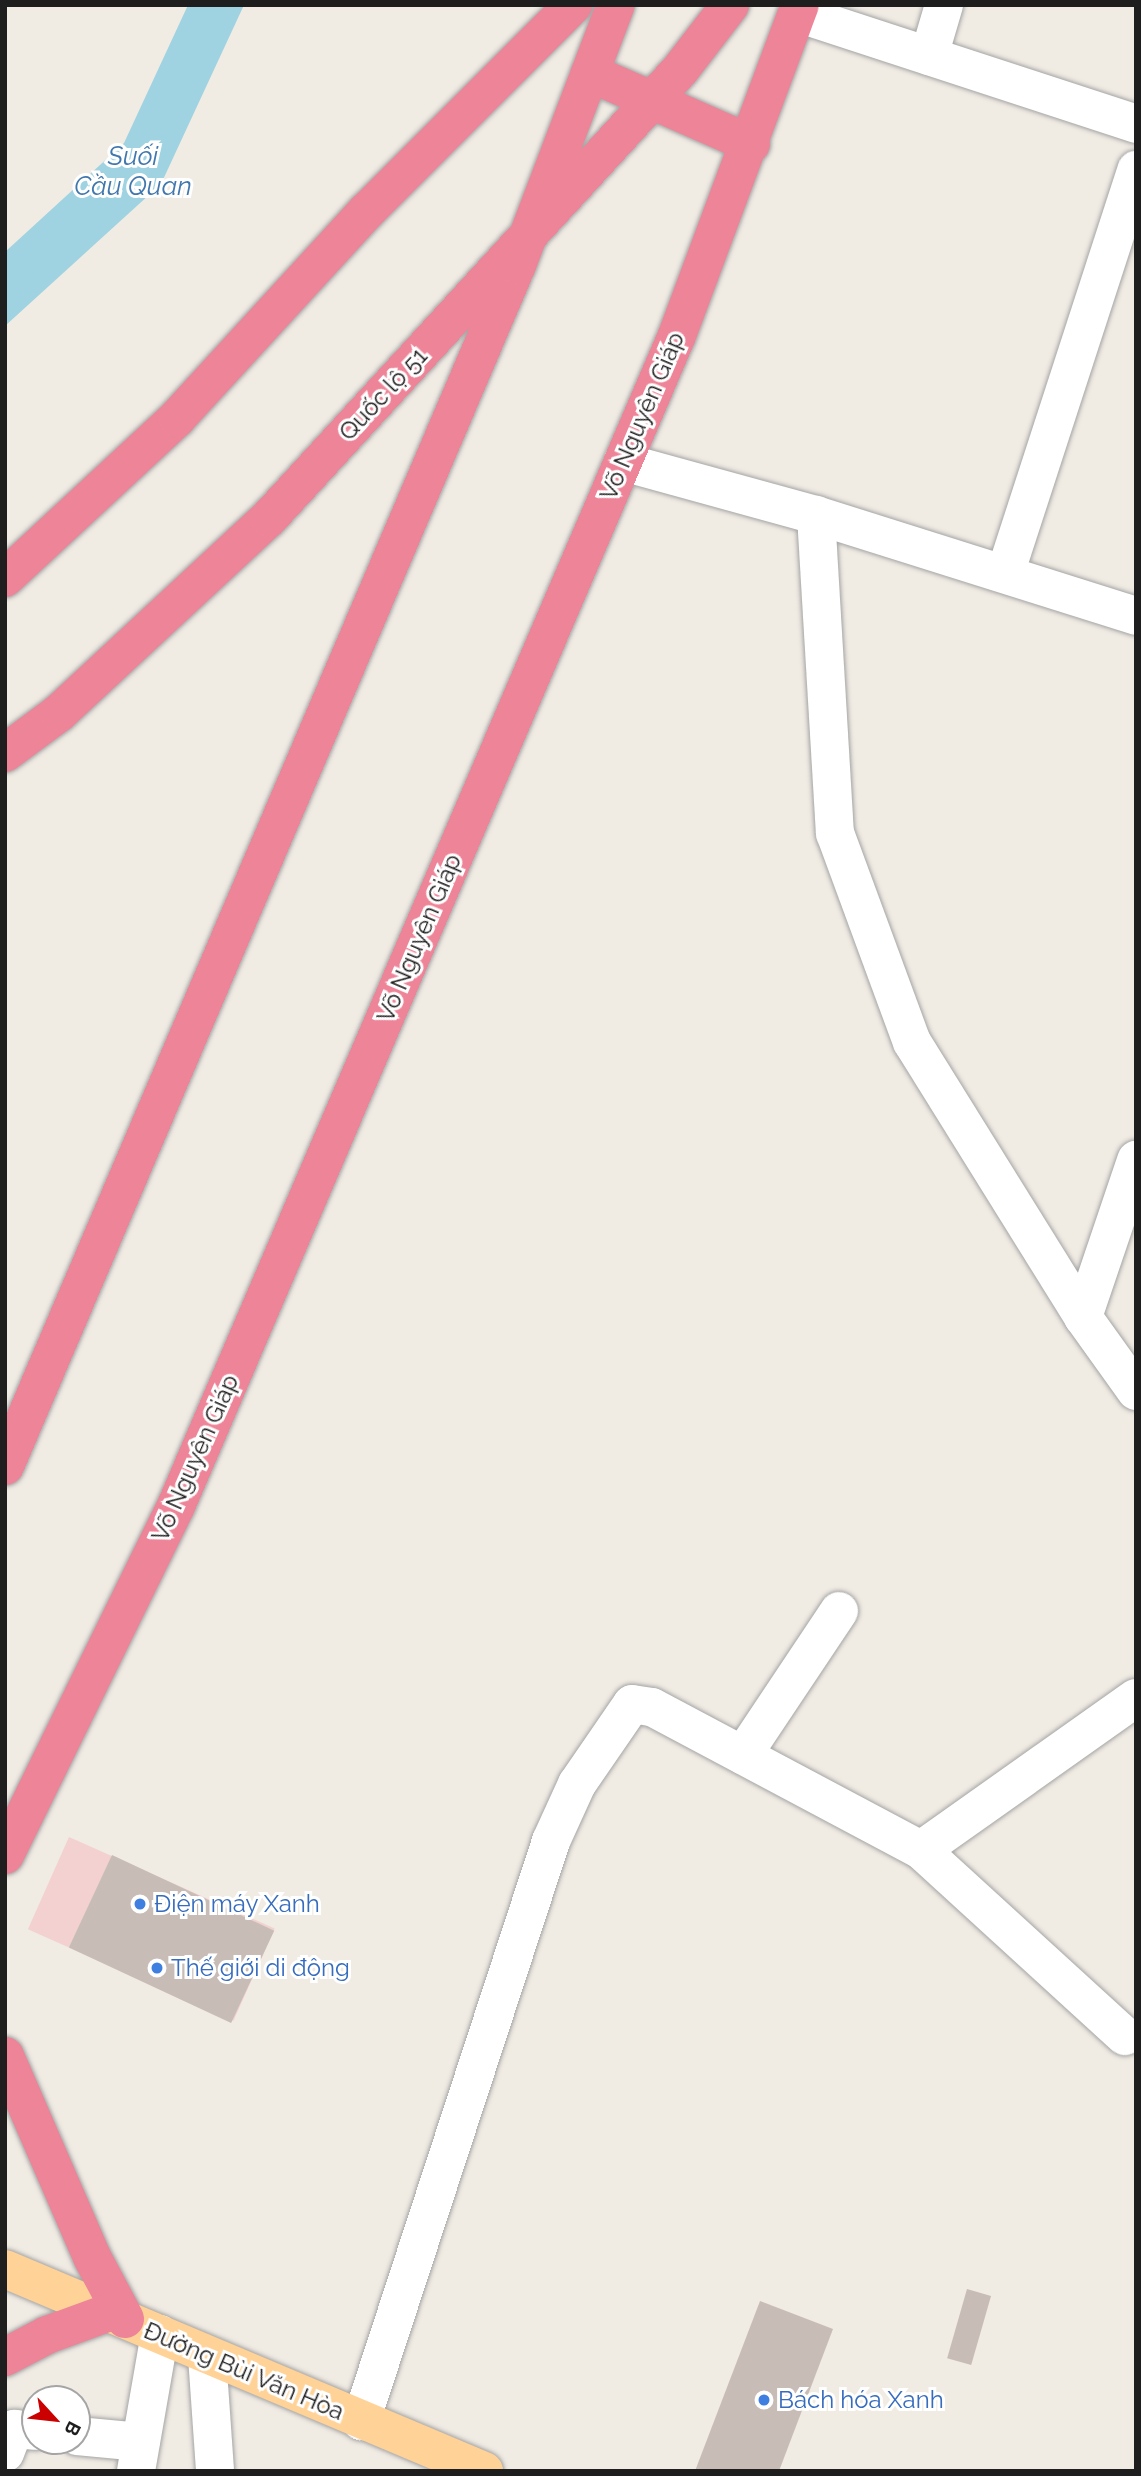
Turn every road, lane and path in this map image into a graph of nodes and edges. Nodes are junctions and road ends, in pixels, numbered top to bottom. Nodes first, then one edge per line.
1 (558, 5) edge
2 (573, 5) edge
3 (616, 5) edge
4 (730, 5) edge
5 (944, 5) edge
6 (798, 9) edge
7 (531, 49) junction
8 (929, 57) junction
9 (590, 73) junction
10 (652, 101) junction
11 (1136, 124) edge
12 (751, 144) junction
13 (1136, 170) edge
14 (527, 237) junction
15 (623, 462) junction
16 (816, 514) junction
17 (1006, 572) junction
18 (5, 578) edge
19 (1136, 616) edge
20 (5, 753) edge
21 (1136, 1160) edge
22 (1083, 1317) junction
23 (1136, 1391) edge
24 (5, 1466) edge
25 (839, 1611) dead end
26 (1136, 1698) edge
27 (743, 1755) junction
28 (922, 1850) junction
29 (5, 1855) edge
30 (1125, 2036) dead end
31 (5, 2056) edge
32 (5, 2269) edge
33 (118, 2316) junction
34 (160, 2334) junction
35 (207, 2356) junction
36 (5, 2357) edge
37 (361, 2421) junction
38 (21, 2430) edge
39 (91, 2441) edge
40 (5, 2453) edge
41 (139, 2457) edge
42 (215, 2471) edge
43 (484, 2471) edge

1 - 7 main road
2 - 7 highway
3 - 9 highway
4 - 10 highway, Quốc lộ 51
5 - 8 street
6 - 8 street
6 - 12 highway, Võ Nguyên Giáp
7 - 18 highway
8 - 11 street
9 - 10 highway
9 - 14 highway
10 - 12 highway
10 - 14 highway, Quốc lộ 51
12 - 15 highway, Võ Nguyên Giáp
13 - 17 street
14 - 20 highway, Quốc lộ 51
14 - 24 highway
15 - 16 street
15 - 29 highway, Võ Nguyên Giáp
16 - 17 street
16 - 22 street
17 - 19 street
21 - 22 street
22 - 23 street
25 - 27 street
26 - 28 street
27 - 28 street
27 - 37 street
28 - 30 street
31 - 33 highway
32 - 33 main road, Đường Bùi Văn Hòa
33 - 34 main road, Đường Bùi Văn Hòa
33 - 36 highway
34 - 35 main road, Đường Bùi Văn Hòa
34 - 41 street
35 - 37 main road, Đường Bùi Văn Hòa
35 - 42 street
37 - 43 main road, Đường Bùi Văn Hòa
38 - 40 street
39 - 41 street

